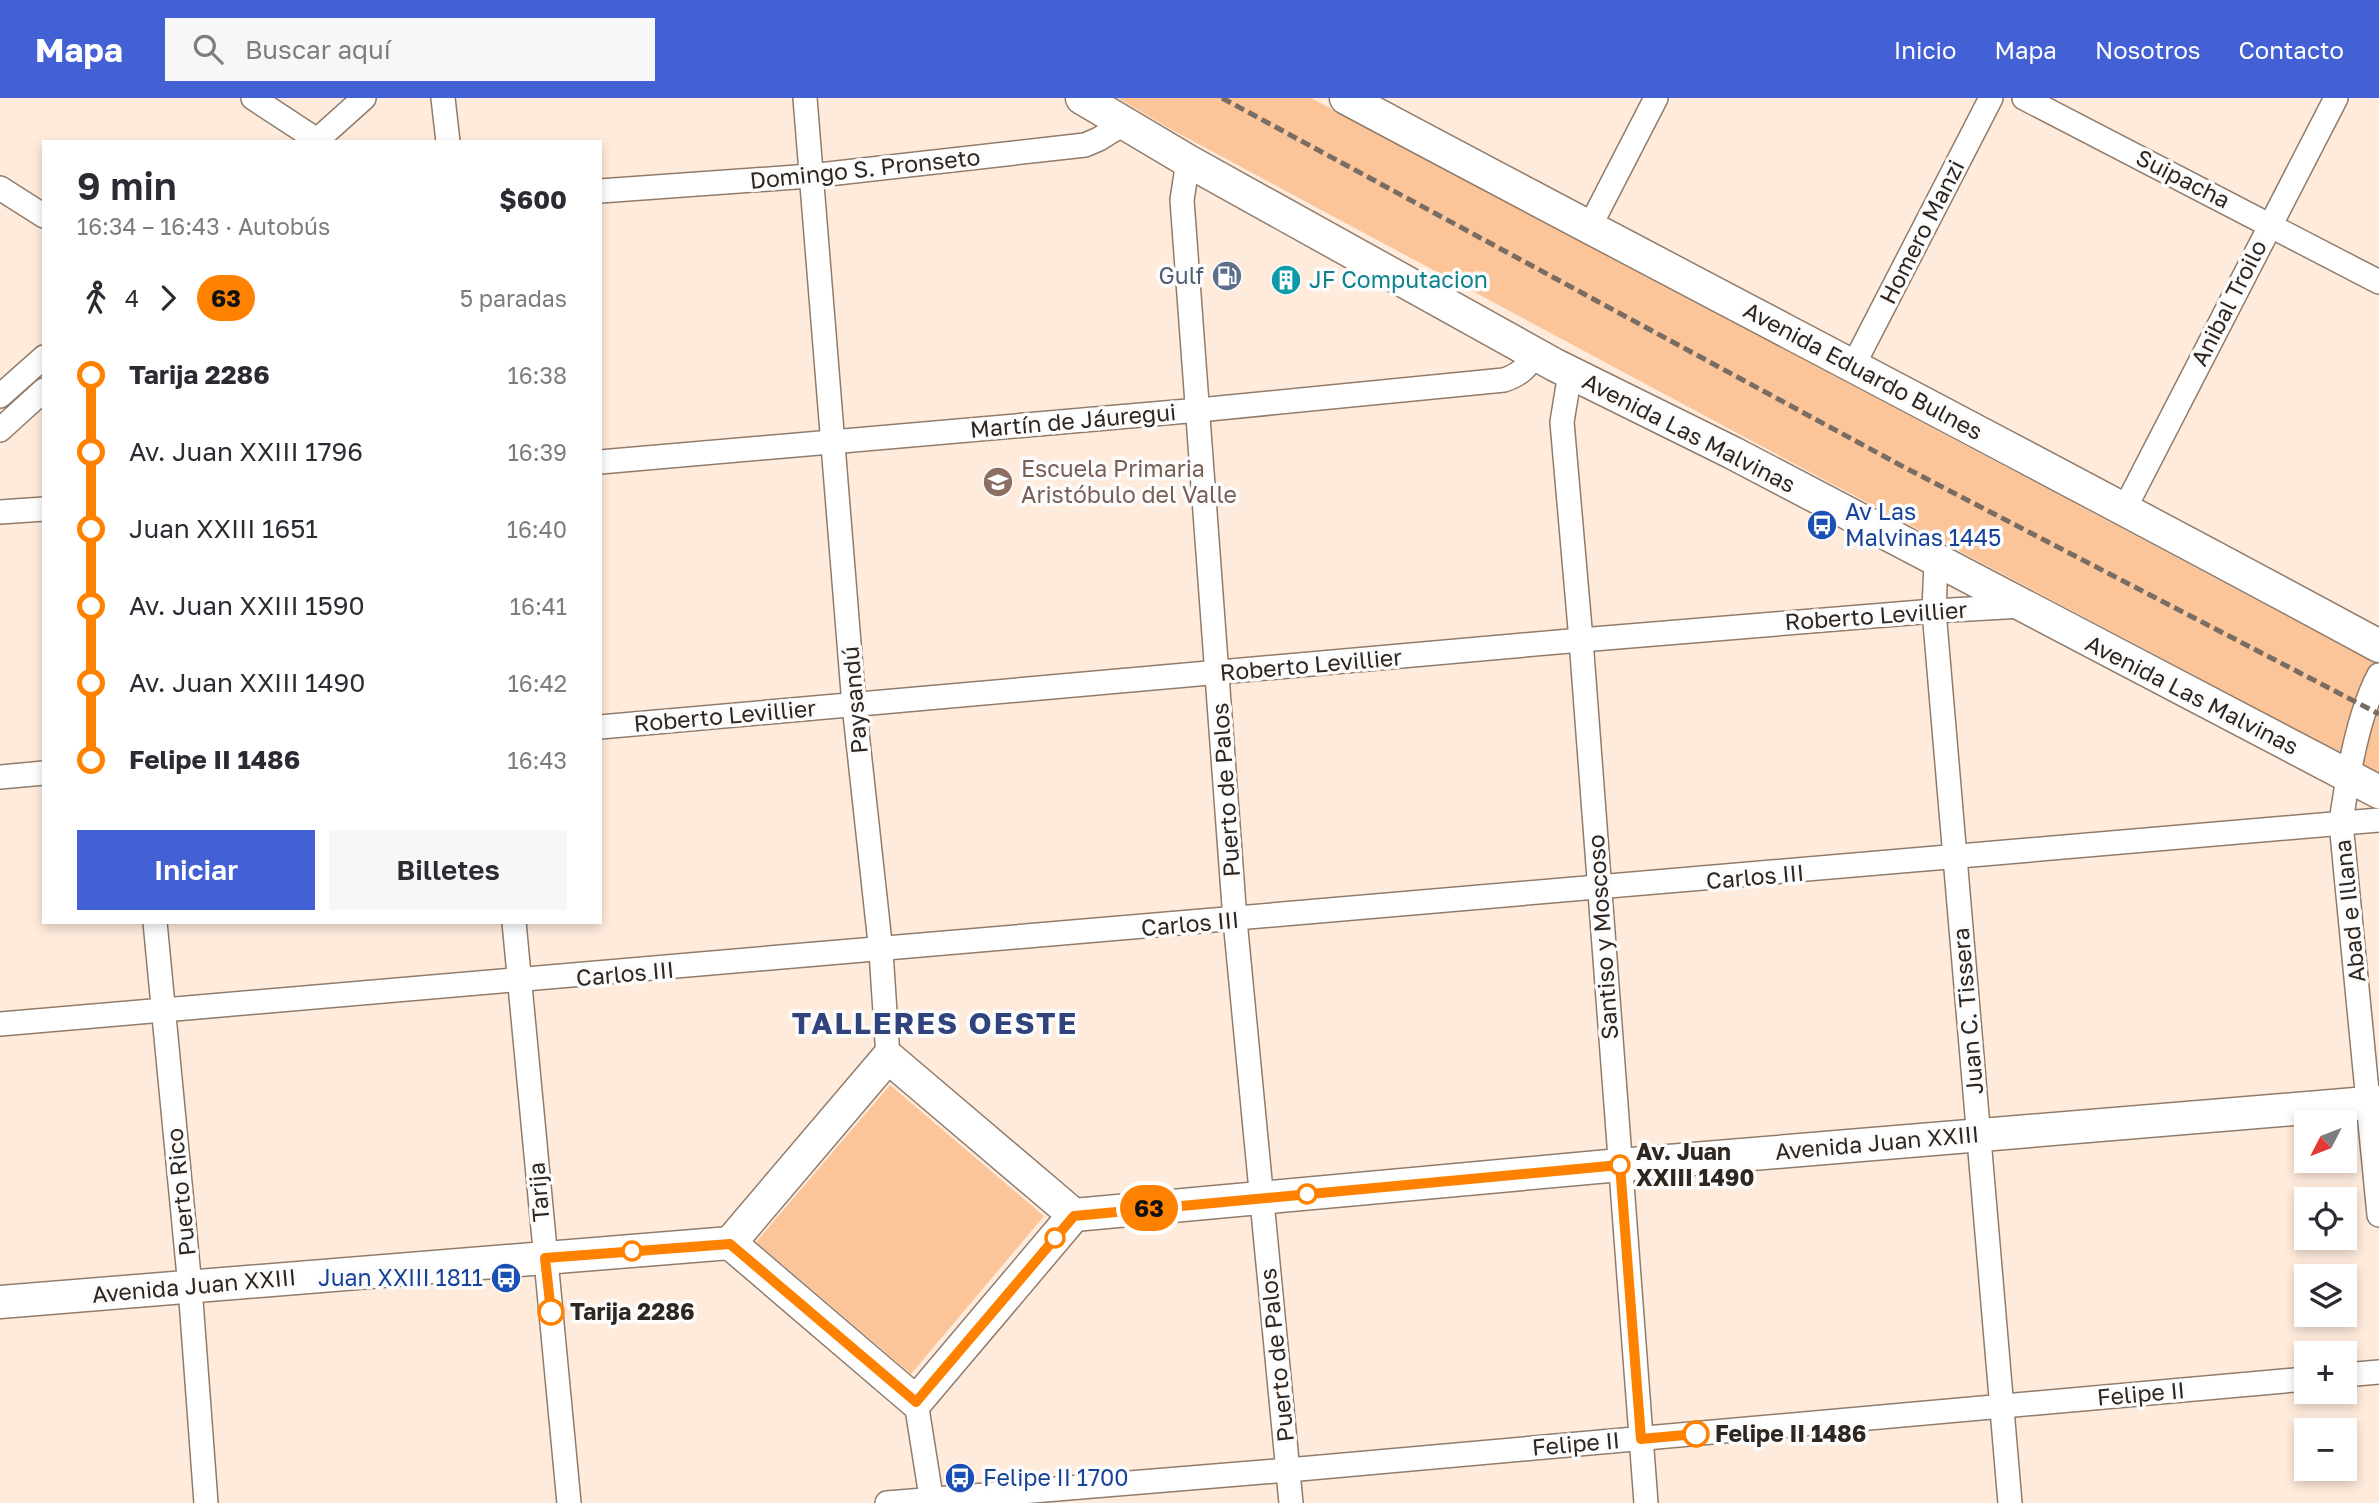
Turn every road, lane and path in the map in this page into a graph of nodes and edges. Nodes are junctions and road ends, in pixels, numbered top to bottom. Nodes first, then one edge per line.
1 (253, 98) edge
2 (364, 98) edge
3 (443, 98) edge
4 (805, 98) edge
5 (1082, 98) edge
6 (1346, 98) edge
7 (1656, 98) edge
8 (1991, 98) edge
9 (2024, 98) edge
10 (2336, 98) edge
11 (1123, 124) junction
12 (315, 140) edge
13 (317, 140) edge
14 (448, 140) edge
15 (1188, 161) junction
16 (810, 176) junction
17 (0, 188) edge
18 (602, 191) edge
19 (42, 215) edge
20 (2270, 223) junction
21 (1589, 229) junction
22 (2379, 282) edge
23 (1535, 354) junction
24 (42, 359) edge
25 (1853, 366) junction
26 (1570, 373) junction
27 (42, 392) edge
28 (0, 396) edge
29 (1199, 410) junction
30 (0, 430) edge
31 (833, 442) junction
32 (602, 462) edge
33 (2125, 508) junction
34 (42, 509) edge
35 (0, 512) edge
36 (1936, 561) junction
37 (2022, 606) junction
38 (1934, 611) junction
39 (1581, 640) junction
40 (2379, 646) edge
41 (1218, 673) junction
42 (2379, 675) edge
43 (854, 705) junction
44 (602, 727) edge
45 (42, 773) edge
46 (2347, 775) junction
47 (0, 777) edge
48 (2379, 792) edge
49 (2379, 820) edge
50 (2341, 823) junction
51 (1955, 860) junction
52 (1600, 890) junction
53 (1236, 920) junction
54 (156, 924) edge
55 (514, 924) edge
56 (881, 952) junction
57 (520, 983) junction
58 (163, 1011) junction
59 (0, 1024) edge
60 (888, 1057) junction
61 (2374, 1102) edge
62 (1979, 1135) junction
63 (1620, 1165) junction
64 (1261, 1198) junction
65 (2379, 1215) edge
66 (1074, 1216) junction
67 (730, 1244) junction
68 (545, 1258) junction
69 (190, 1287) junction
70 (0, 1302) edge
71 (2379, 1372) edge
72 (2357, 1374) edge
73 (2294, 1379) edge
74 (916, 1402) junction
75 (2002, 1406) junction
76 (1641, 1439) junction
77 (1289, 1470) junction
78 (932, 1501) edge
79 (206, 1503) edge
80 (569, 1503) edge
81 (887, 1503) edge
82 (1291, 1503) edge
83 (1646, 1503) edge
84 (2010, 1503) edge

1 - 12 street
2 - 13 street
3 - 14 street
4 - 16 street, Paysandú
5 - 11 main road, Avenida Las Malvinas
6 - 21 main road, Avenida Eduardo Bulnes
7 - 21 street
8 - 25 street, Homero Manzi
9 - 20 street, Suipacha
10 - 20 street, Anibal Troilo
11 - 15 main road, Avenida Las Malvinas
11 - 16 street, Domingo S. Pronseto
15 - 23 main road, Avenida Las Malvinas
15 - 29 street, Puerto de Palos
16 - 18 street, Domingo S. Pronseto
16 - 31 street, Paysandú
17 - 19 street
20 - 22 street, Suipacha
20 - 33 street, Anibal Troilo
21 - 25 main road, Avenida Eduardo Bulnes
23 - 26 main road, Avenida Las Malvinas
23 - 29 street, Martín de Jáuregui
24 - 28 street
25 - 33 main road, Avenida Eduardo Bulnes
26 - 36 main road, Avenida Las Malvinas
26 - 39 street, Santiso y Moscoso
27 - 30 street
29 - 31 street, Martín de Jáuregui
29 - 41 street, Puerto de Palos
31 - 32 street, Martín de Jáuregui
31 - 43 street, Paysandú
33 - 40 main road, Avenida Eduardo Bulnes
34 - 35 street
36 - 37 main road, Avenida Las Malvinas
36 - 38 street, Juan C. Tissera
37 - 38 street, Roberto Levillier
37 - 46 main road, Avenida Las Malvinas
38 - 39 street, Roberto Levillier
38 - 51 street, Juan C. Tissera
39 - 41 street, Roberto Levillier
39 - 52 street, Santiso y Moscoso
41 - 43 street, Roberto Levillier
41 - 53 street, Puerto de Palos
42 - 46 street, Abad e Illana
43 - 44 street, Roberto Levillier
43 - 56 street, Paysandú
45 - 47 street
46 - 48 main road, Avenida Las Malvinas
46 - 50 street, Abad e Illana
49 - 50 street, Carlos III
50 - 51 street, Carlos III
50 - 61 street, Abad e Illana
51 - 52 street, Carlos III
51 - 62 street, Juan C. Tissera
52 - 53 street, Carlos III
52 - 63 street, Santiso y Moscoso
53 - 56 street, Carlos III
53 - 64 street, Puerto de Palos
54 - 58 street, Puerto Rico
55 - 57 street, Tarija
56 - 57 street, Carlos III
56 - 60 street, Paysandú
57 - 58 street, Carlos III
57 - 68 street, Tarija
58 - 59 street, Carlos III
58 - 69 street, Puerto Rico
60 - 66 main road
60 - 67 main road
61 - 62 main road, Avenida Juan XXIII
61 - 65 street, Abad e Illana
62 - 63 main road, Avenida Juan XXIII
62 - 75 street, Juan C. Tissera
63 - 64 main road, Avenida Juan XXIII
63 - 76 street, Santiso y Moscoso
64 - 66 main road, Avenida Juan XXIII
64 - 77 street, Puerto de Palos
66 - 74 main road
67 - 68 main road, Avenida Juan XXIII
67 - 74 main road
68 - 69 main road, Avenida Juan XXIII
68 - 80 street, Tarija
69 - 70 main road, Avenida Juan XXIII
69 - 79 street, Puerto Rico
71 - 72 street
73 - 75 street, Felipe II
74 - 78 street
75 - 76 street, Felipe II
75 - 84 street, Juan C. Tissera
76 - 77 street, Felipe II
76 - 83 street, Santiso y Moscoso
77 - 78 street, Felipe II
77 - 82 street, Puerto de Palos
78 - 81 street, Felipe II

